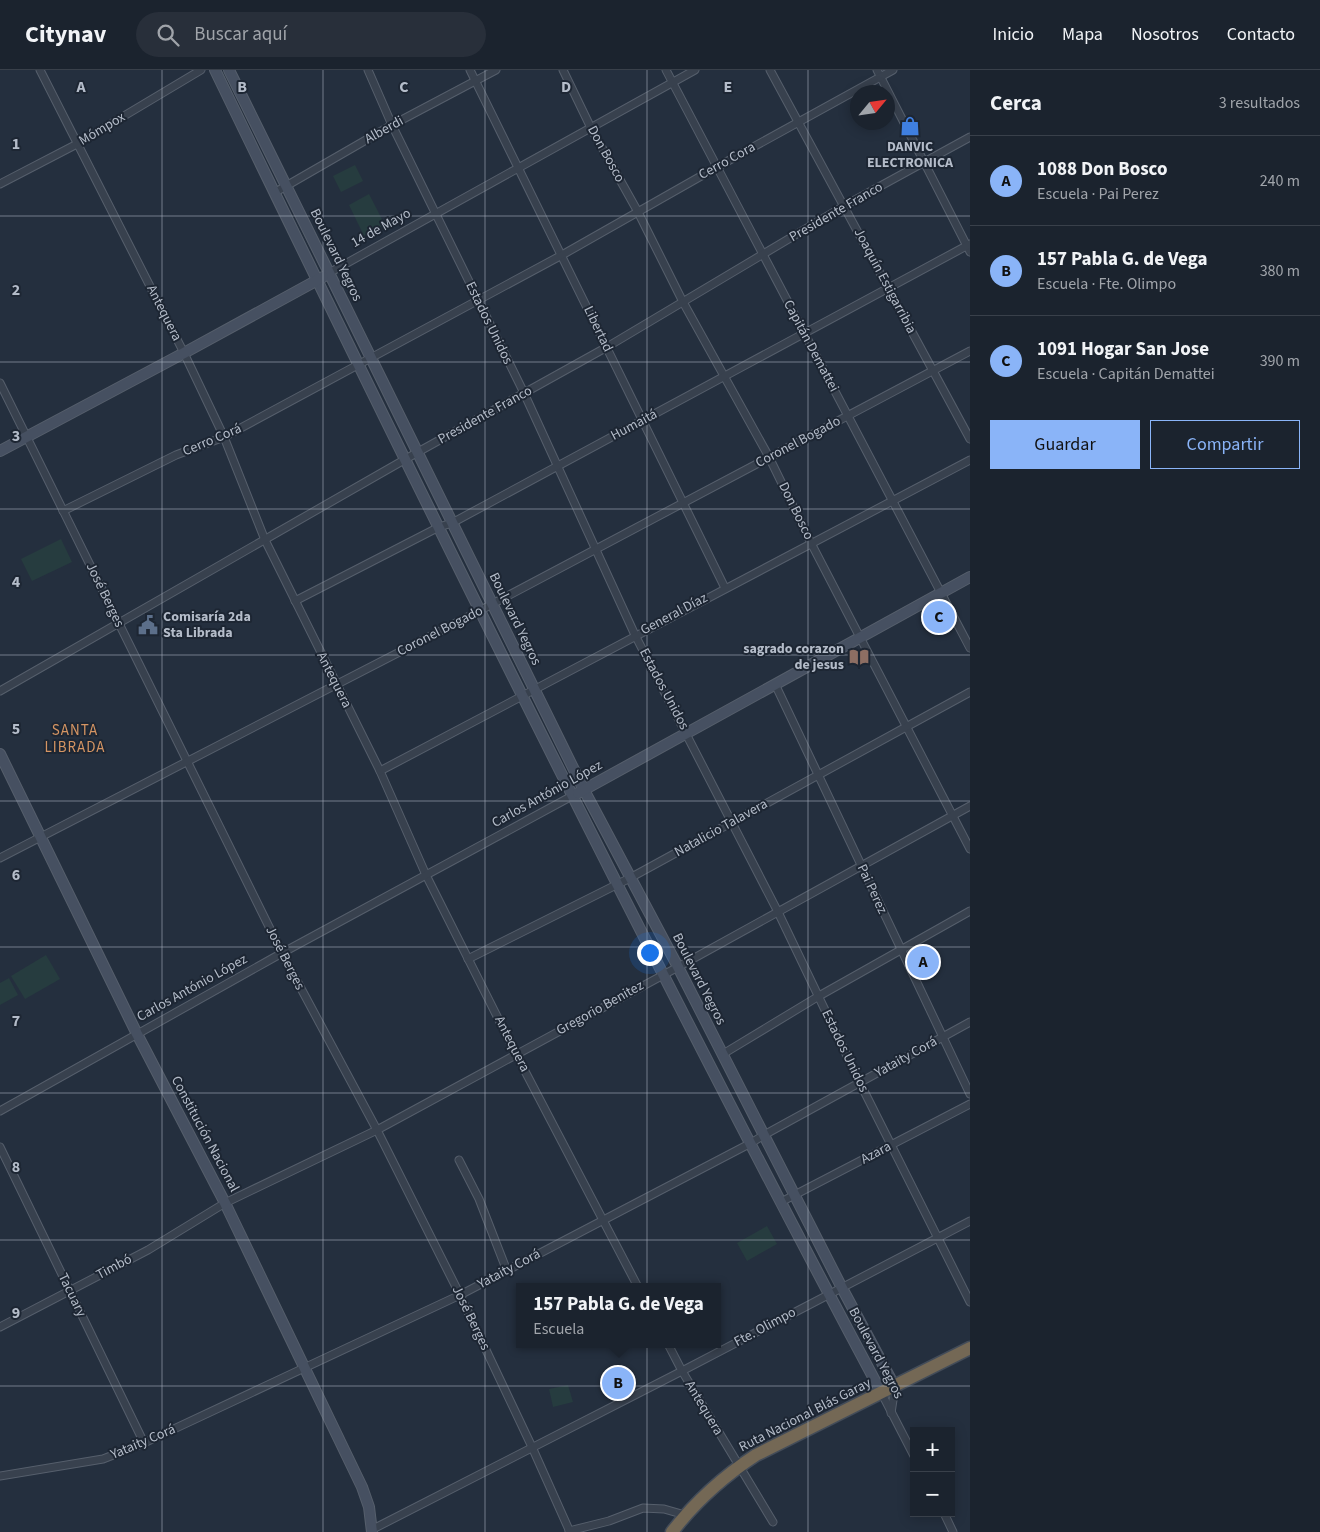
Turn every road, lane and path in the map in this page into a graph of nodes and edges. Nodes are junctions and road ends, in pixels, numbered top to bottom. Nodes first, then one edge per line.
1 (40, 70) edge
2 (201, 70) edge
3 (215, 70) edge
4 (229, 70) edge
5 (368, 70) edge
6 (470, 70) edge
7 (496, 70) edge
8 (563, 70) edge
9 (666, 70) edge
10 (695, 70) edge
11 (770, 70) edge
12 (893, 70) edge
13 (879, 73) edge
14 (475, 81) junction
15 (672, 82) junction
16 (798, 122) junction
17 (392, 125) junction
18 (591, 128) junction
19 (970, 136) edge
20 (77, 144) junction
21 (924, 163) junction
22 (716, 166) junction
23 (518, 168) junction
24 (0, 184) edge
25 (286, 186) junction
26 (274, 193) junction
27 (844, 206) junction
28 (638, 212) junction
29 (435, 214) junction
30 (969, 247) edge
31 (562, 255) junction
32 (763, 255) junction
33 (329, 273) junction
34 (317, 280) junction
35 (888, 288) junction
36 (478, 300) junction
37 (683, 302) junction
38 (804, 333) junction
39 (607, 347) junction
40 (970, 351) edge
41 (184, 353) junction
42 (371, 358) junction
43 (359, 364) junction
44 (933, 370) junction
45 (724, 376) junction
46 (0, 383) edge
47 (524, 393) junction
48 (847, 416) junction
49 (643, 420) junction
50 (224, 437) junction
51 (27, 438) junction
52 (970, 439) edge
53 (0, 451) edge
54 (418, 452) junction
55 (769, 457) junction
56 (406, 460) junction
57 (970, 460) edge
58 (557, 466) junction
59 (892, 501) junction
60 (684, 504) junction
61 (63, 510) junction
62 (452, 523) junction
63 (439, 527) junction
64 (265, 540) junction
65 (811, 543) junction
66 (595, 549) junction
67 (970, 577) edge
68 (725, 588) junction
69 (940, 593) junction
70 (295, 601) junction
71 (492, 604) junction
72 (481, 610) junction
73 (119, 623) junction
74 (635, 635) junction
75 (861, 637) junction
76 (970, 648) edge
77 (336, 684) junction
78 (775, 684) junction
79 (534, 689) junction
80 (0, 691) edge
81 (970, 692) edge
82 (522, 694) junction
83 (907, 726) junction
84 (686, 732) junction
85 (0, 754) edge
86 (187, 762) junction
87 (380, 770) junction
88 (818, 775) junction
89 (584, 790) junction
90 (572, 796) junction
91 (970, 806) edge
92 (953, 815) junction
93 (731, 822) junction
94 (41, 837) junction
95 (970, 849) edge
96 (0, 858) edge
97 (860, 866) junction
98 (426, 875) junction
99 (630, 878) junction
100 (618, 885) junction
101 (970, 911) edge
102 (778, 912) junction
103 (900, 950) junction
104 (282, 953) junction
105 (468, 959) junction
106 (678, 967) junction
107 (664, 974) junction
108 (818, 996) junction
109 (970, 1022) edge
110 (137, 1034) junction
111 (942, 1038) junction
112 (516, 1054) junction
113 (722, 1054) junction
114 (860, 1083) junction
115 (970, 1094) edge
116 (970, 1104) edge
117 (0, 1111) edge
118 (377, 1130) junction
119 (764, 1135) junction
120 (752, 1143) junction
121 (891, 1145) junction
122 (0, 1147) edge
123 (458, 1160) dead end
124 (795, 1196) junction
125 (782, 1202) junction
126 (225, 1203) junction
127 (603, 1221) junction
128 (970, 1221) edge
129 (936, 1237) junction
130 (507, 1271) junction
131 (636, 1283) edge
132 (842, 1288) junction
133 (70, 1291) junction
134 (829, 1294) junction
135 (460, 1295) junction
136 (970, 1302) edge
137 (0, 1327) edge
138 (670, 1348) edge
139 (970, 1348) edge
140 (305, 1369) junction
141 (682, 1371) junction
142 (895, 1387) junction
143 (881, 1392) junction
144 (891, 1414) junction
145 (144, 1443) junction
146 (532, 1447) junction
147 (910, 1449) edge
148 (739, 1466) junction
149 (0, 1476) edge
150 (685, 1515) junction
151 (946, 1517) edge
152 (773, 1522) dead end
153 (372, 1530) edge
154 (570, 1532) edge
155 (672, 1532) edge
156 (953, 1532) edge

1 - 20 street, Antequera
2 - 20 street, Mómpox
3 - 26 main road, Boulevard Yegros
4 - 25 main road, Boulevard Yegros
5 - 17 street, Estados Unidos
6 - 14 street, Libertad
7 - 14 street, Alberdi
8 - 18 street, Don Bosco
9 - 15 street, Capitán Demattei
10 - 15 street, 14 de Mayo
11 - 16 street, Joaquín Estigarribia
12 - 13 street, Cerro Cora
13 - 16 street, Cerro Cora
13 - 21 street
14 - 17 street, Alberdi
14 - 23 street, Libertad
15 - 18 street, 14 de Mayo
15 - 22 street, Capitán Demattei
16 - 22 street, Cerro Cora
16 - 27 street, Joaquín Estigarribia
17 - 25 street, Alberdi
17 - 29 street, Estados Unidos
18 - 23 street, 14 de Mayo
18 - 28 street, Don Bosco
19 - 21 street, Presidente Franco
20 - 24 street, Mómpox
20 - 41 street, Antequera
21 - 27 street, Presidente Franco
21 - 30 street
22 - 28 street, Cerro Cora
22 - 32 street, Capitán Demattei
23 - 29 street, 14 de Mayo
23 - 31 street, Libertad
25 - 26 street, Alberdi
25 - 33 main road, Boulevard Yegros
26 - 34 main road, Boulevard Yegros
27 - 32 street, Presidente Franco
27 - 35 street, Joaquín Estigarribia
28 - 31 street, Cerro Cora
28 - 37 street, Don Bosco
29 - 33 street, 14 de Mayo
29 - 36 street, Estados Unidos
30 - 35 street, Humaitá
31 - 36 street, Cerro Cora
31 - 39 street, Libertad
32 - 37 street, Presidente Franco
32 - 38 street, Capitán Demattei
33 - 34 main road, 14 de Mayo
33 - 42 main road, Boulevard Yegros
34 - 41 main road, 14 de Mayo
34 - 43 main road, Boulevard Yegros
35 - 38 street, Humaitá
35 - 44 street, Joaquín Estigarribia
36 - 42 street, Cerro Corá
36 - 47 street, Estados Unidos
37 - 39 street, Presidente Franco
37 - 45 street, Don Bosco
38 - 45 street, Humaitá
38 - 48 street, Capitán Demattei
39 - 47 street, Presidente Franco
39 - 49 street, Libertad
40 - 44 street, Coronel Bogado
41 - 50 street, Antequera
41 - 51 main road, 14 de Mayo
42 - 43 street, Cerro Corá
42 - 54 main road, Boulevard Yegros
43 - 50 street, Cerro Corá
43 - 56 main road, Boulevard Yegros
44 - 48 street, Coronel Bogado
44 - 52 street, Joaquín Estigarribia
45 - 49 street, Humaitá
45 - 55 street, Don Bosco
46 - 51 street, José Berges
47 - 54 street, Presidente Franco
47 - 58 street, Estados Unidos
48 - 55 street, Coronel Bogado
48 - 59 street, Capitán Demattei
49 - 58 street, Humaitá
49 - 60 street, Libertad
50 - 61 street, Cerro Corá
50 - 64 street, Antequera
51 - 53 main road, 14 de Mayo
51 - 61 street, José Berges
54 - 56 street, Presidente Franco
54 - 62 main road, Boulevard Yegros
55 - 60 street, Coronel Bogado
55 - 65 street, Don Bosco
56 - 63 main road, Boulevard Yegros
56 - 64 street, Presidente Franco
57 - 59 street, General Díaz
58 - 62 street, Humaitá
58 - 66 street, Estados Unidos
59 - 65 street, General Díaz
59 - 69 street, Capitán Demattei
60 - 66 street, Coronel Bogado
60 - 68 street, Libertad
61 - 73 street, José Berges
62 - 63 street, Humaitá
62 - 71 main road, Boulevard Yegros
63 - 70 street, Humaitá
63 - 72 main road, Boulevard Yegros
64 - 70 street, Antequera
64 - 73 street, Presidente Franco
65 - 68 street, General Díaz
65 - 75 street, Don Bosco
66 - 71 street, Coronel Bogado
66 - 74 street, Estados Unidos
67 - 69 main road, Carlos António López
68 - 74 street, General Díaz
69 - 75 main road, Carlos António López
69 - 76 street, Capitán Demattei
70 - 77 street, Antequera
71 - 72 street, Coronel Bogado
71 - 79 main road, Boulevard Yegros
72 - 77 street, Coronel Bogado
72 - 82 main road, Boulevard Yegros
73 - 80 street, Presidente Franco
73 - 86 street, José Berges
74 - 79 street, General Díaz
74 - 84 street, Estados Unidos
75 - 78 main road, Carlos António López
75 - 83 street, Don Bosco
77 - 86 street, Coronel Bogado
77 - 87 street, Antequera
78 - 84 main road, Carlos António López
78 - 88 street, Pai Perez
79 - 82 street, General Díaz
79 - 89 main road, Boulevard Yegros
81 - 83 street, Natalicio Talavera
82 - 87 street, General Díaz
82 - 90 main road, Boulevard Yegros
83 - 88 street, Natalicio Talavera
83 - 92 street, Don Bosco
84 - 89 main road, Carlos António López
84 - 93 street, Estados Unidos
85 - 94 main road, Constitución Nacional
86 - 94 street, Coronel Bogado
86 - 104 street, José Berges
87 - 98 street, Antequera
88 - 93 street, Natalicio Talavera
88 - 97 street, Pai Perez
89 - 90 main road, Carlos António López
89 - 99 main road, Boulevard Yegros
90 - 98 street, Carlos António López
90 - 100 main road, Boulevard Yegros
91 - 92 street, Gregorio Benitez
92 - 95 street, Don Bosco
92 - 97 street, Gregorio Benitez
93 - 99 street, Natalicio Talavera
93 - 102 street, Estados Unidos
94 - 96 street, Coronel Bogado
94 - 110 main road, Constitución Nacional
97 - 102 street, Gregorio Benitez
97 - 103 street, Pai Perez
98 - 104 street, Carlos António López
98 - 105 street, Antequera
99 - 100 street, Natalicio Talavera
99 - 106 main road, Boulevard Yegros
100 - 105 street, Natalicio Talavera
100 - 107 main road, Boulevard Yegros
101 - 103 street
102 - 106 street, Gregorio Benitez
102 - 108 street, Estados Unidos
103 - 108 street
103 - 111 street, Pai Perez
104 - 110 street, Carlos António López
104 - 118 street, José Berges
105 - 112 street, Antequera
106 - 107 street, Gregorio Benitez
106 - 113 main road, Boulevard Yegros
107 - 112 street, Gregorio Benitez
107 - 120 main road, Boulevard Yegros
108 - 113 street
108 - 114 street, Estados Unidos
109 - 111 street, Yataity Corá
110 - 117 street, Carlos António López
110 - 126 main road, Constitución Nacional
111 - 114 street, Yataity Corá
111 - 115 street, Pai Perez
112 - 118 street, Gregorio Benitez
112 - 127 street, Antequera
113 - 119 main road, Boulevard Yegros
114 - 119 street, Yataity Corá
114 - 121 street, Estados Unidos
116 - 121 street, Azara
118 - 126 street, Gregorio Benitez
118 - 135 street, José Berges
119 - 120 street, Yataity Corá
119 - 124 main road, Boulevard Yegros
120 - 125 main road, Boulevard Yegros
120 - 127 street, Yataity Corá
121 - 124 street, Azara
121 - 129 street, Estados Unidos
122 - 133 street, Tacuary
123 - 130 street
124 - 125 street, Azara
124 - 132 main road, Boulevard Yegros
125 - 134 main road, Boulevard Yegros
126 - 133 street, Timbó
126 - 140 main road, Constitución Nacional
127 - 130 street, Yataity Corá
127 - 131 street, Antequera
128 - 129 street, Fte. Olimpo
129 - 132 street, Fte. Olimpo
129 - 136 street, Estados Unidos
130 - 135 street, Yataity Corá
132 - 134 street, Fte. Olimpo
132 - 142 main road, Boulevard Yegros
133 - 137 street, Timbó
133 - 145 street, Tacuary
134 - 141 street, Fte. Olimpo
134 - 143 main road, Boulevard Yegros
135 - 140 street, Yataity Corá
135 - 146 street, José Berges
138 - 141 street, Antequera
139 - 142 highway, Ruta Nacional Blás Garay
140 - 145 street, Yataity Corá
140 - 153 main road, Constitución Nacional
141 - 146 street, Fte. Olimpo
141 - 148 street, Antequera
142 - 143 highway, Ruta Nacional Blás Garay
142 - 144 street, Boulevard Yegros
143 - 144 street, Boulevard Yegros
143 - 148 highway, Ruta Nacional Blás Garay
144 - 147 street
145 - 149 street, Yataity Corá
146 - 153 street, Fte. Olimpo
146 - 154 street, José Berges
148 - 150 highway, Ruta Nacional Blás Garay
148 - 152 street, Antequera
150 - 154 street
150 - 155 highway, Ruta Nacional Blás Garay
151 - 156 street

